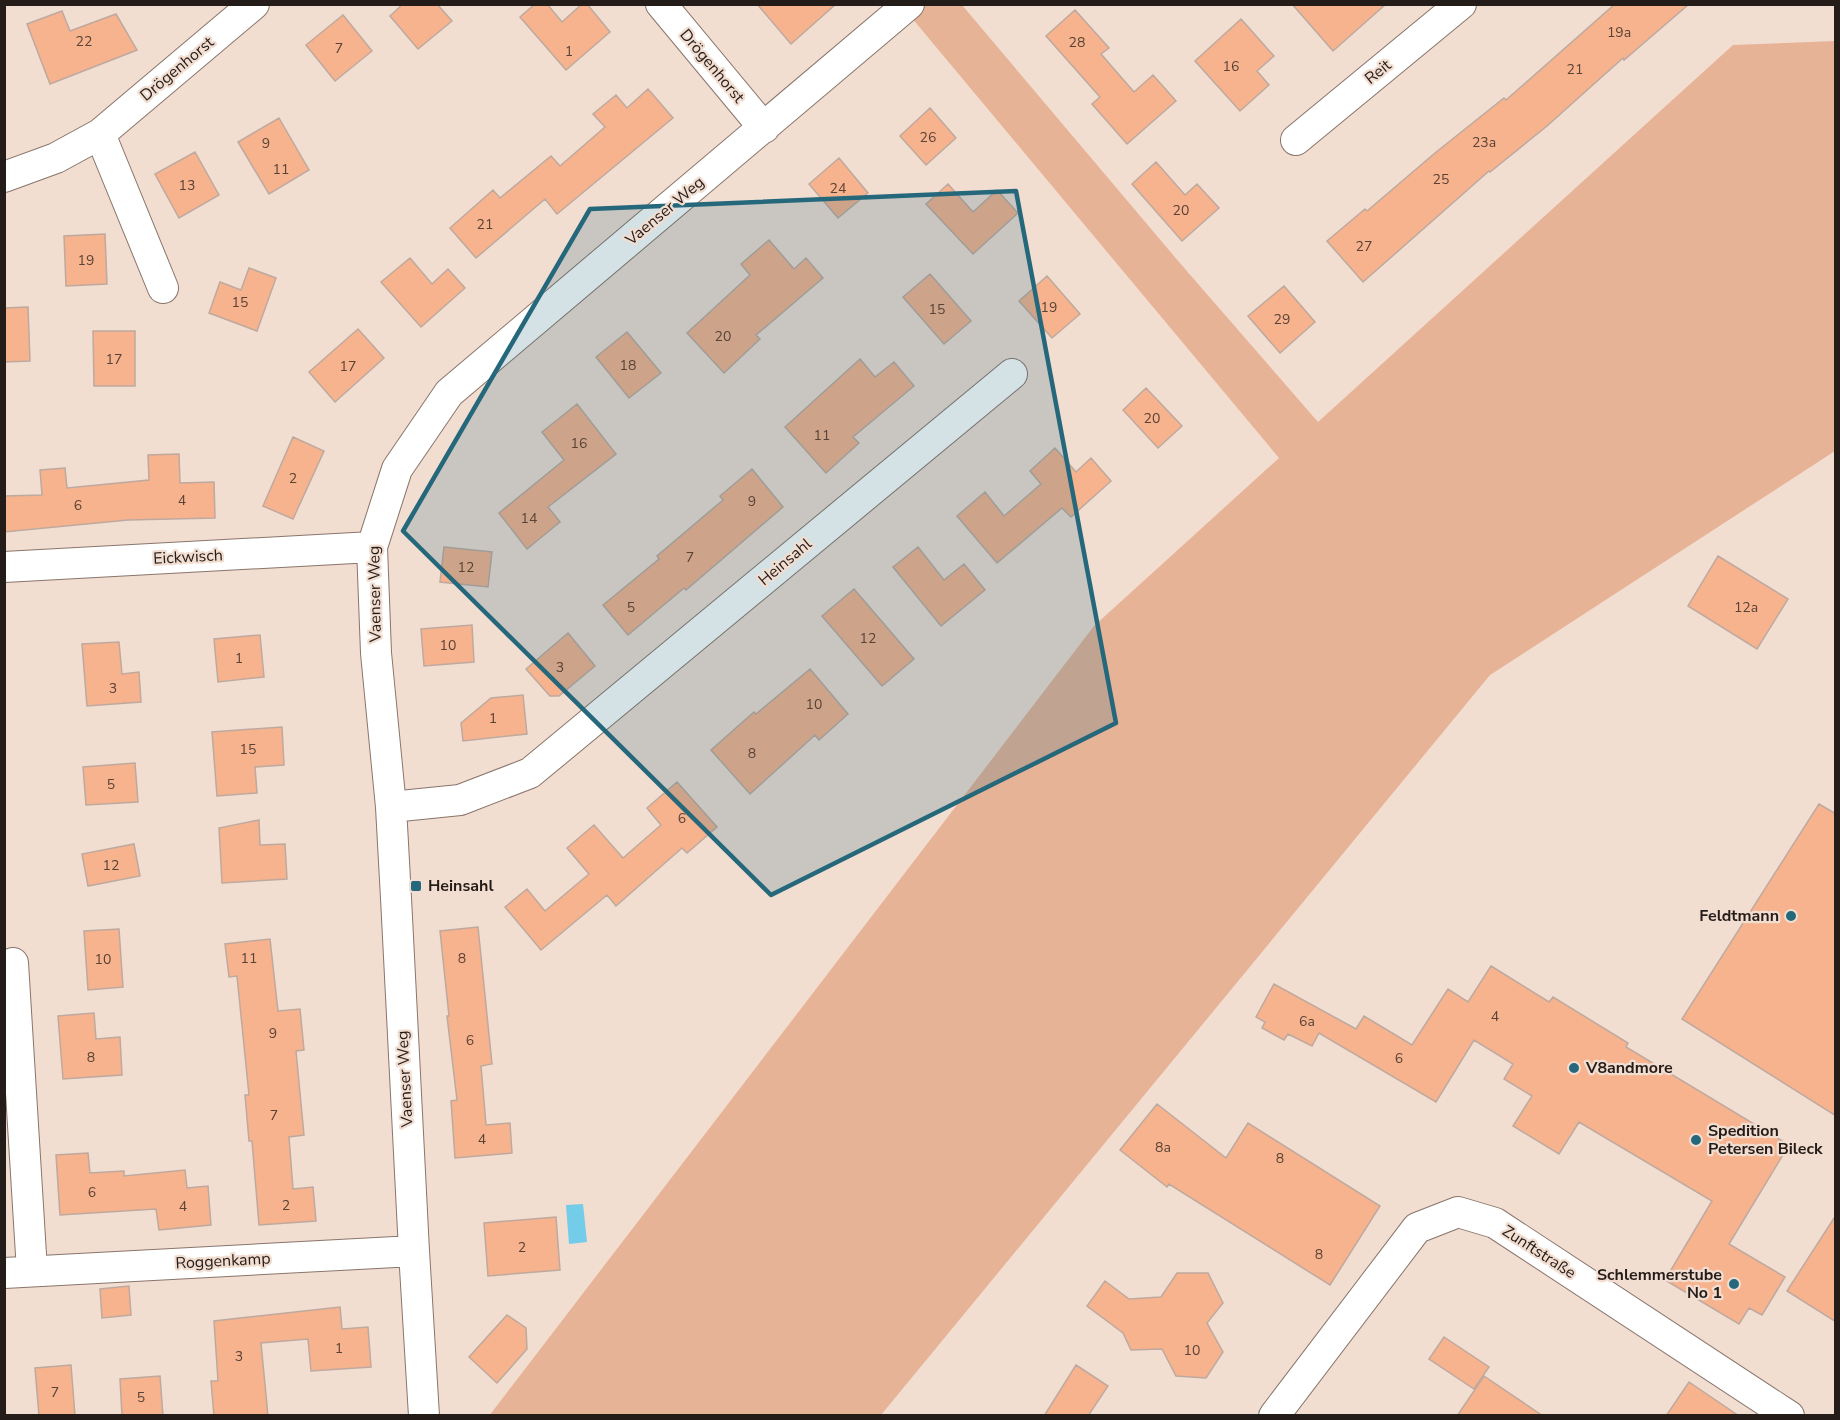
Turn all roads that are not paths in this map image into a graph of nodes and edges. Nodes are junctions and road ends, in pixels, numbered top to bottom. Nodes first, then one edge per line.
1 (254, 4) edge
2 (661, 4) edge
3 (909, 4) edge
4 (1461, 4) edge
5 (764, 128) junction
6 (100, 134) junction
7 (1296, 140) dead end
8 (4, 177) edge
9 (163, 288) dead end
10 (1012, 374) dead end
11 (372, 548) junction
12 (4, 567) edge
13 (391, 807) junction
14 (13, 963) dead end
15 (414, 1251) junction
16 (18, 1272) edge
17 (424, 1416) edge
18 (1274, 1416) edge
19 (1789, 1416) edge

1 - 6 street, Drögenhorst
2 - 5 street, Drögenhorst
3 - 5 street, Vaenser Weg
4 - 7 street, Reit
5 - 11 street, Vaenser Weg
6 - 8 street, Drögenhorst
6 - 9 street
10 - 13 street, Heinsahl
11 - 12 street, Eickwisch
11 - 13 street, Vaenser Weg
13 - 15 street, Vaenser Weg
14 - 16 street, Roggenkamp
15 - 16 street, Roggenkamp
15 - 17 street, Vaenser Weg
18 - 19 street, Zunftstraße

